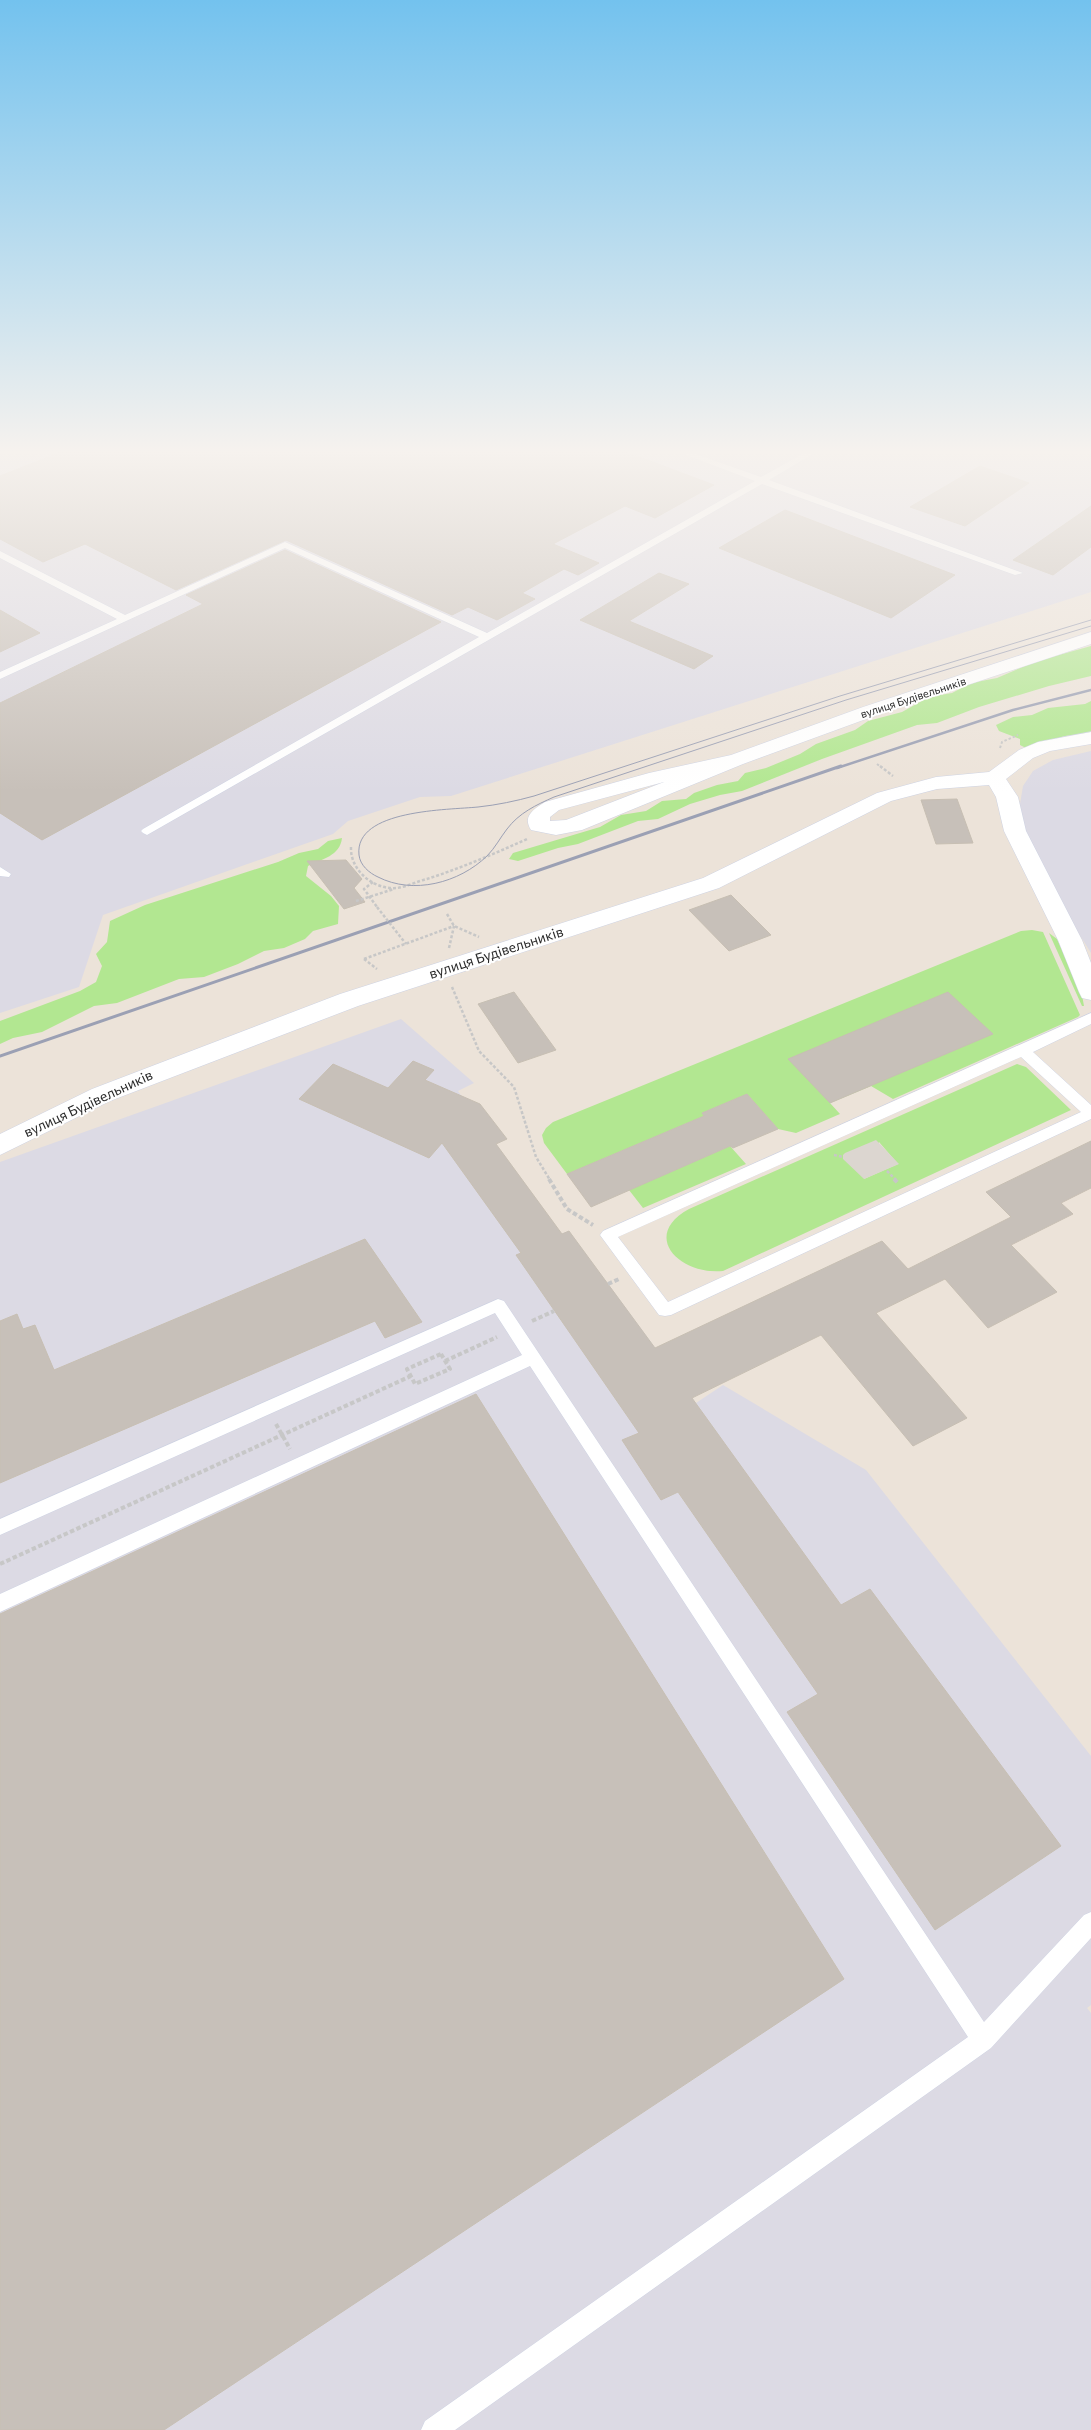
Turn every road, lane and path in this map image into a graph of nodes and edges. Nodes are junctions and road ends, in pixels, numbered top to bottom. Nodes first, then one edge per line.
1 (22, 565) edge
2 (241, 565) edge
3 (330, 565) edge
4 (613, 565) edge
5 (999, 565) edge
6 (1018, 572) dead end
7 (125, 619) junction
8 (487, 637) junction
9 (1091, 638) edge
10 (0, 676) edge
11 (1091, 738) edge
12 (877, 764) dead end
13 (894, 777) dead end
14 (995, 778) junction
15 (548, 828) joint
16 (147, 831) dead end
17 (352, 847) dead end
18 (373, 882) junction
19 (397, 888) junction
20 (370, 896) junction
21 (356, 901) dead end
22 (446, 914) dead end
23 (452, 921) dead end
24 (406, 944) junction
25 (364, 959) dead end
26 (445, 968) junction
27 (1091, 992) edge
28 (1091, 1018) edge
29 (1023, 1051) junction
30 (0, 1145) edge
31 (608, 1235) junction
32 (554, 1311) dead end
33 (514, 1330) junction
34 (532, 1358) junction
35 (446, 1361) junction
36 (411, 1376) junction
37 (267, 1408) junction
38 (283, 1436) junction
39 (298, 1466) junction
40 (0, 1527) edge
41 (0, 1564) edge
42 (0, 1603) edge
43 (1091, 1922) edge
44 (984, 2040) junction
45 (434, 2430) edge

1 - 7 lane
2 - 7 lane
3 - 8 lane
4 - 8 lane
5 - 6 lane
7 - 10 lane
8 - 16 lane
9 - 15 street, вулиця Будівельників
11 - 14 street
12 - 13 path
14 - 26 street, вулиця Будівельників
14 - 27 street
15 - 19 path
17 - 18 path
18 - 19 path
18 - 20 path
19 - 20 path
20 - 21 path
20 - 24 path, bridge
22 - 23 path
24 - 25 path
24 - 26 path
26 - 30 street, вулиця Будівельників
26 - 31 path
28 - 29 lane
29 - 31 lane
29 - 31 lane
32 - 33 path
33 - 34 lane
33 - 35 path
33 - 37 lane
34 - 39 lane
34 - 44 lane
35 - 36 path
35 - 36 path
36 - 38 path
37 - 38 path
37 - 40 lane
38 - 39 path
38 - 41 path
39 - 42 lane
43 - 44 lane
44 - 45 lane

